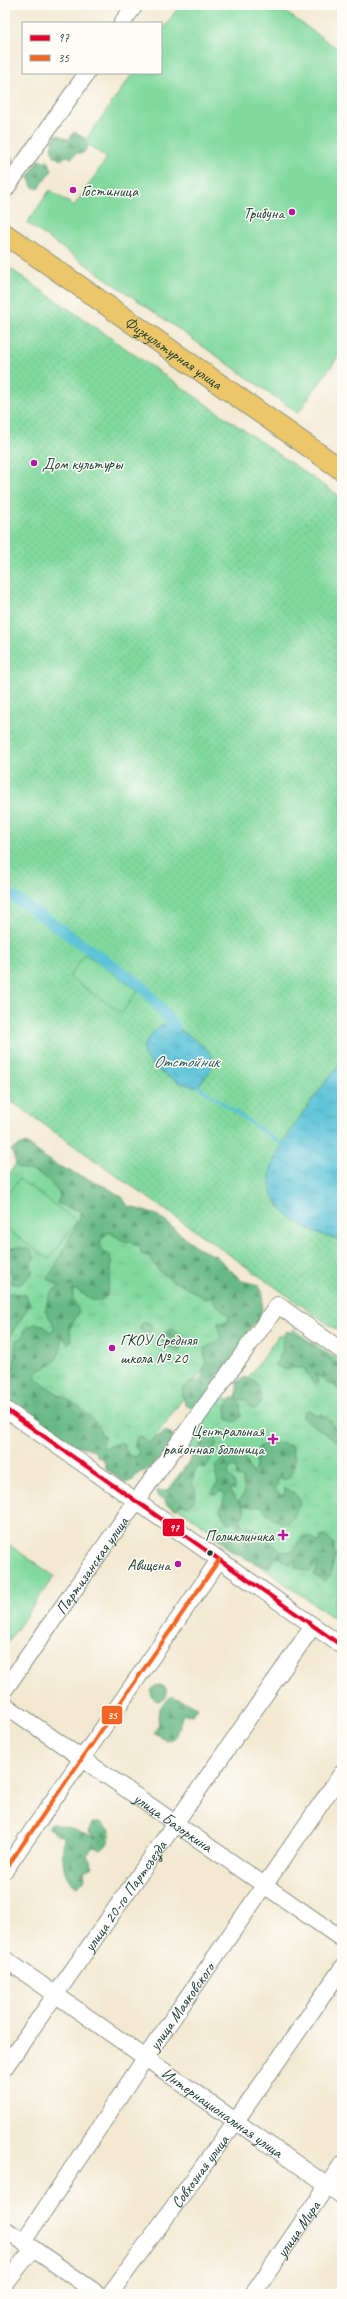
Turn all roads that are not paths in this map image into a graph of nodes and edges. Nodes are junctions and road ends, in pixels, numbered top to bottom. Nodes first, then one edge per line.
1 (135, 5) edge
2 (123, 22) edge
3 (86, 74) edge
4 (5, 190) edge
5 (5, 234) edge
6 (342, 470) edge
7 (342, 1351) edge
8 (5, 1409) edge
9 (136, 1501) junction
10 (219, 1560) junction
11 (314, 1626) junction
12 (342, 1646) edge
13 (5, 1690) edge
14 (5, 1705) edge
15 (82, 1758) junction
16 (342, 1773) edge
17 (176, 1824) junction
18 (5, 1870) edge
19 (264, 1885) junction
20 (342, 1939) edge
21 (5, 1959) edge
22 (342, 1968) edge
23 (57, 1995) junction
24 (146, 2058) junction
25 (5, 2067) edge
26 (236, 2121) junction
27 (342, 2164) edge
28 (328, 2185) junction
29 (342, 2196) edge
30 (5, 2230) edge
31 (28, 2246) junction
32 (5, 2284) edge
33 (98, 2294) edge
34 (110, 2294) edge
35 (253, 2294) edge

1 - 2 street
3 - 4 street
5 - 6 main road, Физкультурная улица
7 - 9 street, Партизанская улица
8 - 9 street
9 - 10 street
9 - 13 street, Партизанская улица
10 - 11 street
10 - 15 street
11 - 12 street
11 - 17 street, улица 20-го Партсъезда
14 - 15 street, улица Базоркина
15 - 17 street, улица Базоркина
15 - 18 street
16 - 19 street, улица Маяковского
17 - 19 street, улица Базоркина
17 - 23 street, улица 20-го Партсъезда
19 - 20 street, улица Базоркина
19 - 24 street, улица Маяковского
21 - 23 street, Интернациональная улица
22 - 26 street, Совхозная улица
23 - 24 street, Интернациональная улица
23 - 25 street, улица 20-го Партсъезда
24 - 26 street, Интернациональная улица
24 - 31 street, улица Маяковского
26 - 28 street, Интернациональная улица
26 - 34 street, Совхозная улица
27 - 28 street, улица Мира
28 - 29 street, Интернациональная улица
28 - 35 street, улица Мира
30 - 31 street
31 - 32 street, улица Маяковского
31 - 33 street

